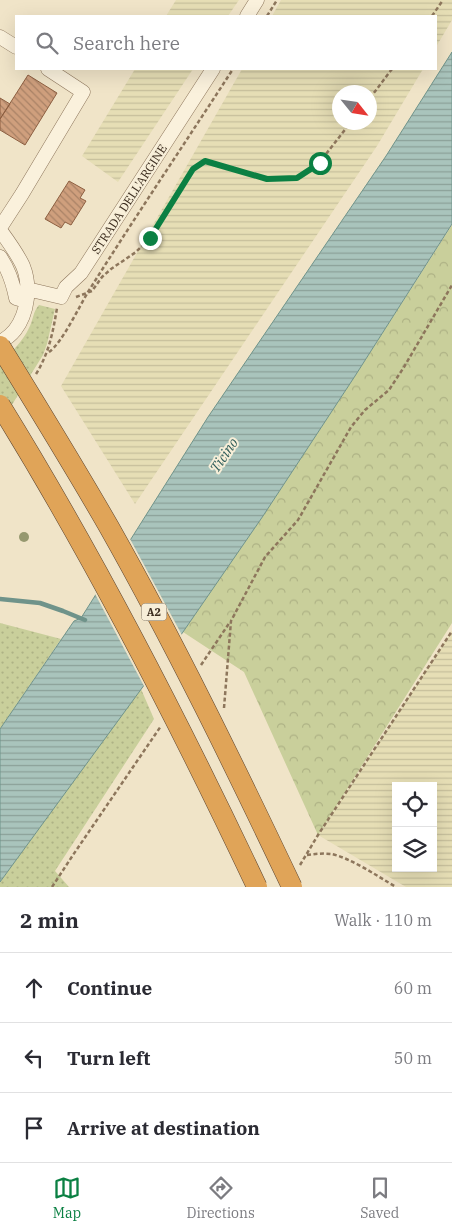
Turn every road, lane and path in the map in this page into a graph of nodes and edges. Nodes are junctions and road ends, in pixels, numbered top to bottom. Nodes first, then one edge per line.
1 (257, 0) edge
2 (278, 0) edge
3 (443, 0) edge
4 (248, 15) edge
5 (268, 15) edge
6 (433, 15) edge
7 (0, 36) edge
8 (15, 46) edge
9 (50, 70) edge
10 (212, 70) edge
11 (232, 70) edge
12 (391, 70) edge
13 (377, 89) edge
14 (345, 130) edge
15 (0, 229) edge
16 (0, 257) edge
17 (452, 285) edge
18 (88, 292) junction
19 (27, 295) junction
20 (61, 297) junction
21 (0, 344) edge
22 (0, 405) edge
23 (231, 621) junction
24 (452, 631) edge
25 (198, 670) dead end
26 (224, 708) dead end
27 (165, 719) dead end
28 (307, 855) junction
29 (299, 866) dead end
30 (52, 887) edge
31 (257, 887) edge
32 (292, 887) edge
33 (396, 887) edge

1 - 4 street
2 - 5 path
3 - 6 path
7 - 8 street
9 - 15 street
10 - 20 street, STRADA DELL'ARGINE
11 - 18 path
12 - 13 path
14 - 18 path
15 - 19 street
16 - 19 street
17 - 23 path
18 - 20 path
18 - 20 path
19 - 20 street
19 - 21 street
21 - 32 highway, A2, bridge
22 - 31 highway, A2, bridge
23 - 25 path
23 - 26 path
24 - 28 path
27 - 30 path
28 - 29 path
28 - 33 path

